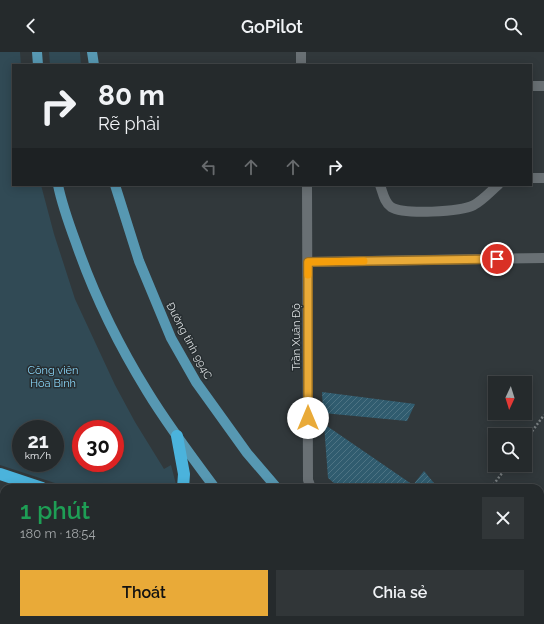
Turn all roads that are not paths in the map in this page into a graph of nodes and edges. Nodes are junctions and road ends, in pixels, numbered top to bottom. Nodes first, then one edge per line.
1 (37, 52) edge
2 (92, 52) edge
3 (301, 52) edge
4 (38, 64) edge
5 (94, 64) edge
6 (301, 64) edge
7 (532, 86) edge
8 (544, 86) edge
9 (532, 178) edge
10 (544, 178) edge
11 (58, 186) edge
12 (115, 186) edge
13 (307, 186) edge
14 (380, 186) edge
15 (497, 186) edge
16 (544, 258) edge
17 (308, 262) junction
18 (177, 436) junction
19 (0, 474) edge
20 (30, 484) edge
21 (183, 484) edge
22 (212, 484) edge
23 (274, 484) edge
24 (310, 484) edge

1 - 4 main road
2 - 5 main road
3 - 6 street
7 - 8 street
9 - 10 street
11 - 18 main road
12 - 23 main road, Đường tỉnh 994C
13 - 17 street, Trần Xuân Độ
14 - 15 street
16 - 17 street
17 - 24 street, Trần Xuân Độ
18 - 21 highway
18 - 22 main road
19 - 20 highway

